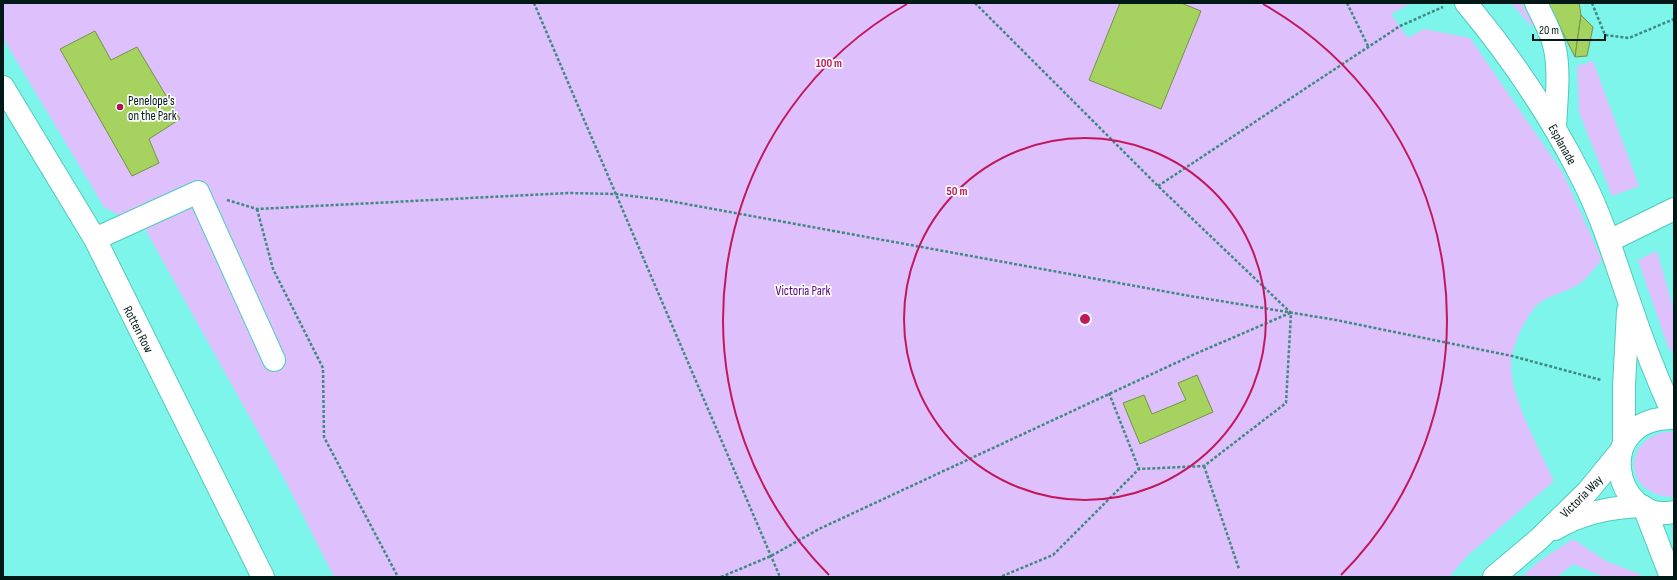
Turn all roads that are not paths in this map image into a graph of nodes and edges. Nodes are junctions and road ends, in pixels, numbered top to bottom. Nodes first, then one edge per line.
1 (1536, 3) edge
2 (1456, 4) edge
3 (3, 87) edge
4 (1555, 128) junction
5 (1674, 209) edge
6 (95, 239) junction
7 (1609, 241) junction
8 (1629, 301) junction
9 (274, 360) dead end
10 (1674, 417) edge
11 (1622, 448) junction
12 (1643, 507) junction
13 (1674, 512) edge
14 (1539, 538) junction
15 (263, 577) edge
16 (1494, 577) edge
17 (1671, 577) edge

1 - 4 street
2 - 4 street, Esplanade
3 - 6 street, Rotten Row
4 - 7 street, Esplanade
5 - 7 street
6 - 9 street
6 - 15 street, Rotten Row
7 - 8 street, Esplanade
8 - 10 street, Esplanade
8 - 11 street, Esplanade
10 - 11 street, Victoria Way
11 - 12 street, Esplanade
11 - 14 street, Victoria Way
12 - 13 street
12 - 14 street, Victoria Way
12 - 17 street
14 - 16 street, Victoria Way

